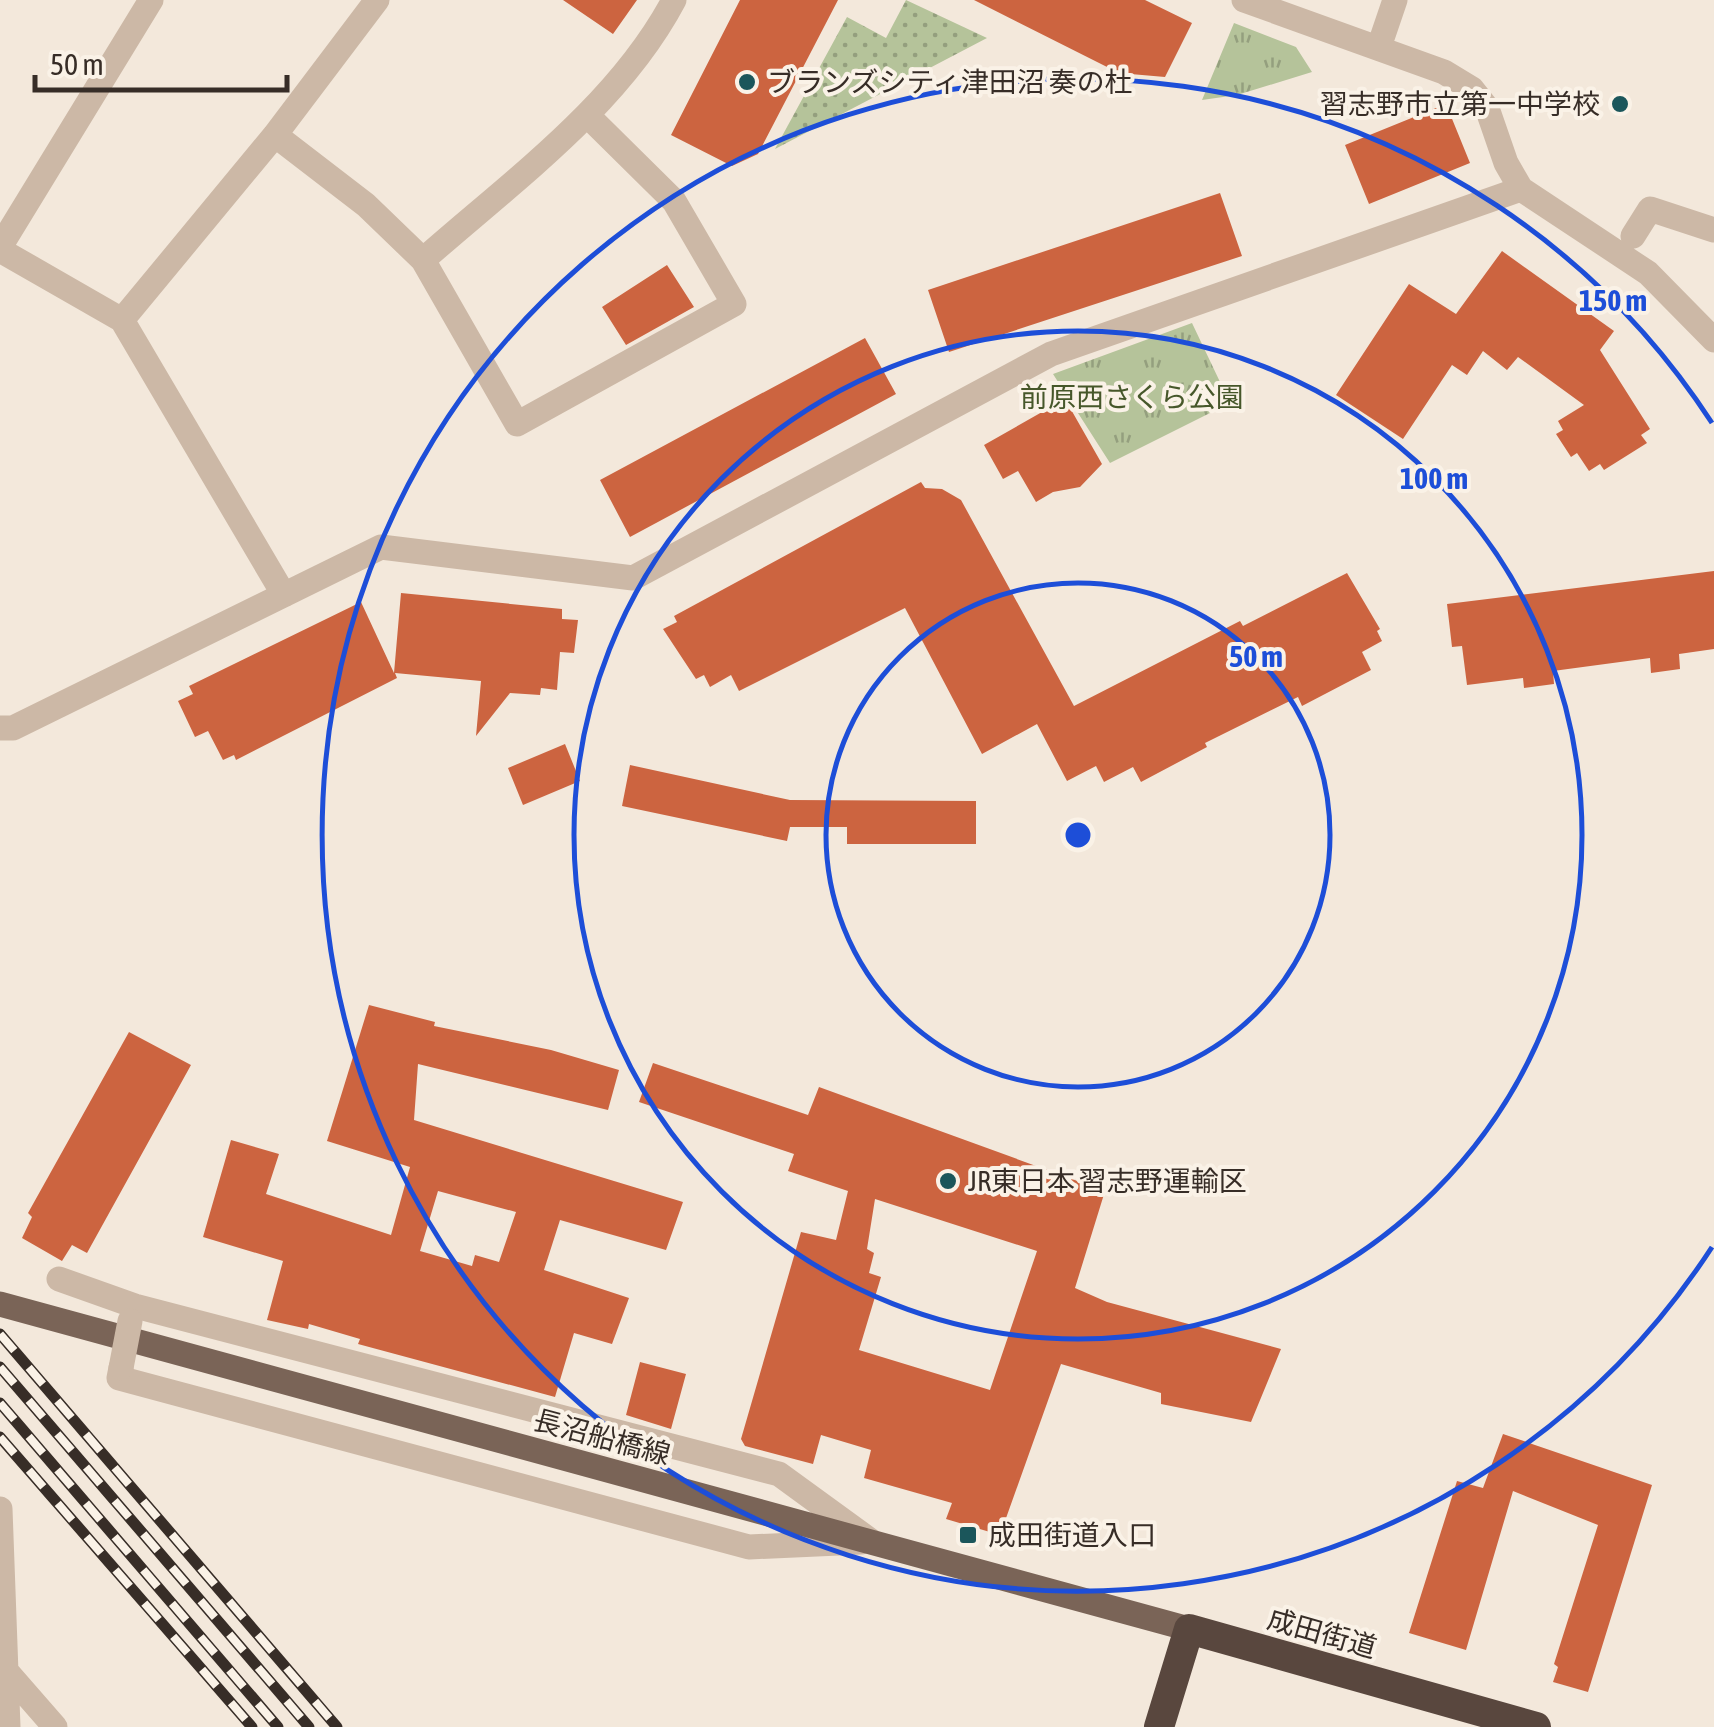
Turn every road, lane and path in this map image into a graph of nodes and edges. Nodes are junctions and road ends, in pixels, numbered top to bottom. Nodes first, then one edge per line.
1 (151, 0) edge
2 (378, 0) edge
3 (674, 0) edge
4 (1244, 0) edge
5 (1395, 0) edge
6 (1379, 47) junction
7 (587, 116) junction
8 (275, 134) junction
9 (1521, 189) junction
10 (1714, 230) edge
11 (1633, 236) dead end
12 (0, 248) edge
13 (424, 260) junction
14 (122, 320) junction
15 (1714, 340) edge
16 (284, 595) junction
17 (0, 728) edge
18 (59, 1280) dead end
19 (0, 1304) edge
20 (133, 1314) junction
21 (0, 1509) edge
22 (872, 1542) junction
23 (1188, 1628) junction
24 (7, 1672) junction
25 (8, 1727) edge
26 (55, 1727) edge
27 (1159, 1727) edge
28 (1536, 1727) edge

1 - 12 street
2 - 8 street
3 - 7 street
4 - 6 street
5 - 6 street
6 - 9 street
7 - 13 street
7 - 13 street
8 - 13 street
8 - 14 street
9 - 15 street
9 - 16 street
10 - 11 street
12 - 14 street
14 - 16 street
16 - 17 street
18 - 20 street
19 - 22 main road, 長沼船橋線
20 - 22 street
20 - 22 street, bridge
21 - 24 street
22 - 23 main road, 長沼船橋線
23 - 27 highway
23 - 28 highway, 成田街道
24 - 25 street
24 - 26 street

